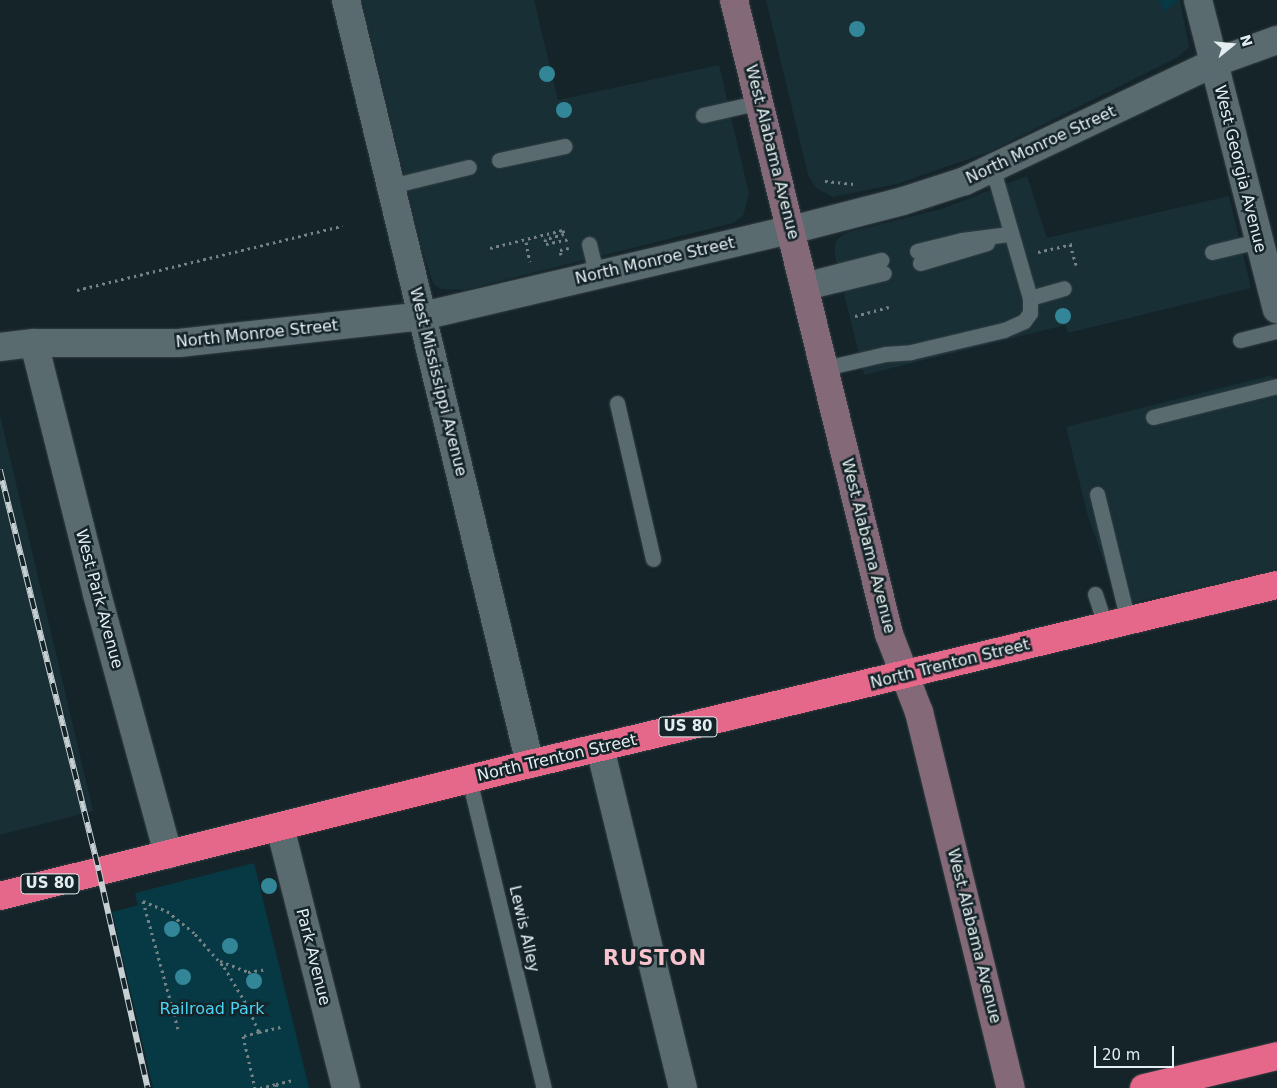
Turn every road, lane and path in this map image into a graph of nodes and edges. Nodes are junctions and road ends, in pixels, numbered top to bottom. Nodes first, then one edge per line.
1 (346, 0) edge
2 (734, 0) edge
3 (1198, 0) edge
4 (1277, 40) edge
5 (1213, 63) junction
6 (760, 102) junction
7 (703, 115) dead end
8 (565, 146) dead end
9 (499, 160) dead end
10 (468, 168) dead end
11 (993, 170) junction
12 (391, 186) junction
13 (342, 226) dead end
14 (791, 230) junction
15 (1010, 234) junction
16 (569, 238) dead end
17 (1258, 241) junction
18 (526, 242) dead end
19 (1076, 243) dead end
20 (589, 244) dead end
21 (1070, 244) junction
22 (490, 248) dead end
23 (1212, 252) dead end
24 (1036, 253) dead end
25 (919, 257) dead end
26 (530, 260) dead end
27 (1076, 265) dead end
28 (882, 266) dead end
29 (597, 274) junction
30 (804, 286) junction
31 (1064, 288) dead end
32 (77, 290) dead end
33 (1030, 298) junction
34 (889, 308) dead end
35 (1277, 309) edge
36 (423, 316) junction
37 (855, 316) dead end
38 (1277, 332) edge
39 (1240, 340) dead end
40 (34, 343) junction
41 (0, 346) edge
42 (825, 368) junction
43 (1277, 386) edge
44 (617, 403) dead end
45 (1153, 417) dead end
46 (1097, 494) dead end
47 (654, 559) dead end
48 (1277, 585) edge
49 (1095, 594) dead end
50 (1117, 624) junction
51 (903, 675) junction
52 (600, 748) junction
53 (530, 764) junction
54 (470, 779) junction
55 (280, 827) junction
56 (168, 854) junction
57 (0, 896) edge
58 (217, 959) junction
59 (266, 969) dead end
60 (281, 1027) dead end
61 (178, 1029) dead end
62 (259, 1032) junction
63 (1277, 1056) edge
64 (294, 1080) dead end
65 (276, 1086) edge
66 (255, 1088) edge
67 (260, 1088) edge
68 (346, 1088) edge
69 (544, 1088) edge
70 (683, 1088) edge
71 (1011, 1088) edge
72 (1144, 1088) edge

1 - 12 street, West Mississippi Avenue
2 - 6 main road, West Alabama Avenue
3 - 5 street, West Georgia Avenue
4 - 5 street, North Monroe Street
5 - 11 street, North Monroe Street
5 - 17 street, West Georgia Avenue
6 - 7 lane
6 - 14 main road, West Alabama Avenue
8 - 9 lane
10 - 12 lane
11 - 14 street, North Monroe Street
11 - 15 lane
12 - 36 street, West Mississippi Avenue
13 - 32 path
14 - 29 street, North Monroe Street
14 - 30 main road, West Alabama Avenue
15 - 25 lane
15 - 33 lane
16 - 22 path
17 - 23 lane
17 - 35 street, West Georgia Avenue
18 - 26 path
19 - 21 path
20 - 29 lane
21 - 24 path
21 - 27 path
28 - 30 lane
29 - 36 street, North Monroe Street
30 - 42 main road, West Alabama Avenue
31 - 33 lane
33 - 42 lane
34 - 37 path
36 - 40 street, North Monroe Street
36 - 53 street, West Mississippi Avenue
38 - 39 lane
40 - 41 street, North Monroe Street
40 - 56 street, West Park Avenue
42 - 51 main road, West Alabama Avenue
43 - 45 lane
44 - 47 lane
46 - 50 lane
48 - 50 highway, North Trenton Street / US 80
49 - 50 lane
50 - 51 highway, North Trenton Street / US 80
51 - 52 highway, North Trenton Street / US 80
51 - 71 main road, West Alabama Avenue
52 - 53 highway, North Trenton Street / US 80
52 - 70 street
53 - 54 highway, North Trenton Street / US 80
54 - 55 highway, North Trenton Street / US 80
54 - 69 lane, Lewis Alley
55 - 56 highway, North Trenton Street / US 80
55 - 68 street, Park Avenue
56 - 57 highway, North Trenton Street / US 80
58 - 59 path
58 - 61 path
58 - 62 path
60 - 62 path
62 - 66 path
63 - 72 highway
64 - 65 path
65 - 67 path

